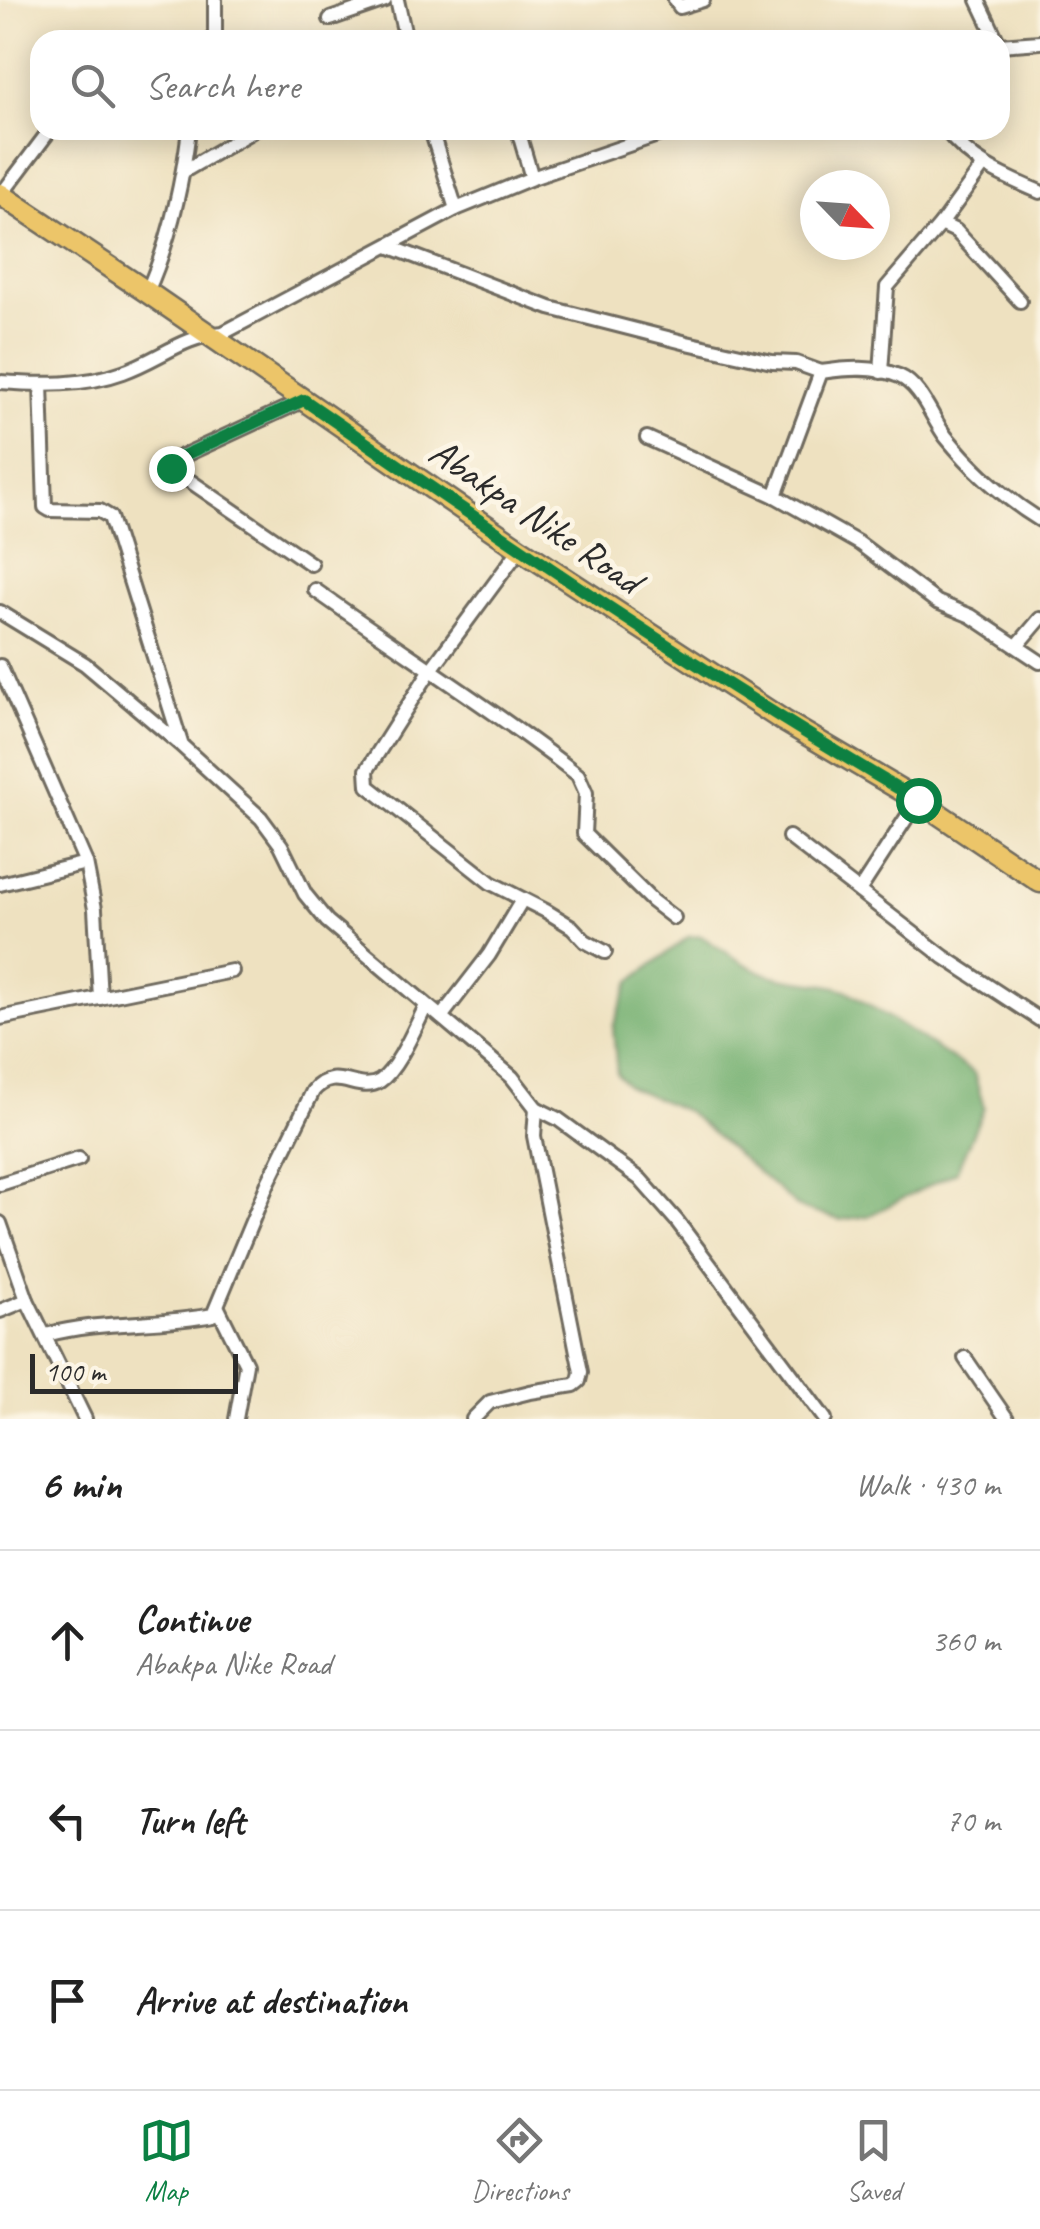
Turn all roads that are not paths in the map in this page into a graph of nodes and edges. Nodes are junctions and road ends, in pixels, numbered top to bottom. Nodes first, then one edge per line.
1 (214, 0) edge
2 (384, 0) edge
3 (398, 0) edge
4 (675, 0) edge
5 (703, 0) edge
6 (978, 0) edge
7 (330, 19) dead end
8 (216, 30) edge
9 (404, 30) edge
10 (993, 30) edge
11 (1040, 42) edge
12 (1010, 43) edge
13 (42, 140) edge
14 (188, 140) edge
15 (237, 140) edge
16 (433, 140) edge
17 (521, 140) edge
18 (643, 140) edge
19 (955, 140) edge
20 (983, 166) junction
21 (184, 172) junction
22 (532, 178) junction
23 (1040, 192) edge
24 (0, 195) edge
25 (456, 209) junction
26 (941, 224) junction
27 (388, 246) junction
28 (147, 292) junction
29 (1020, 301) dead end
30 (207, 334) junction
31 (822, 372) junction
32 (881, 372) junction
33 (0, 382) edge
34 (41, 384) junction
35 (304, 400) junction
36 (647, 438) dead end
37 (775, 496) junction
38 (1040, 520) edge
39 (520, 549) junction
40 (311, 564) dead end
41 (315, 590) dead end
42 (0, 612) edge
43 (1040, 619) edge
44 (1017, 646) junction
45 (1040, 662) edge
46 (0, 666) edge
47 (430, 672) junction
48 (182, 745) junction
49 (918, 800) junction
50 (789, 838) dead end
51 (86, 863) junction
52 (1040, 882) edge
53 (0, 884) edge
54 (859, 892) junction
55 (522, 900) junction
56 (674, 918) dead end
57 (605, 952) dead end
58 (232, 972) dead end
59 (100, 998) junction
60 (426, 1006) junction
61 (441, 1017) junction
62 (0, 1018) edge
63 (1040, 1020) edge
64 (536, 1108) junction
65 (79, 1159) dead end
66 (0, 1184) edge
67 (0, 1224) edge
68 (27, 1300) junction
69 (218, 1308) junction
70 (0, 1311) edge
71 (46, 1335) junction
72 (965, 1358) dead end
73 (85, 1419) edge
74 (236, 1419) edge
75 (473, 1419) edge
76 (825, 1419) edge
77 (1007, 1419) edge

1 - 8 street
2 - 7 street
3 - 9 street
4 - 5 street
6 - 10 street
11 - 12 street
13 - 24 street
14 - 21 street
15 - 21 street
16 - 25 street
17 - 22 street
18 - 22 street
19 - 20 street
20 - 23 street
20 - 26 street
21 - 28 street
22 - 25 street
24 - 28 main road, Abakpa Nike Road
25 - 27 street
26 - 29 street
26 - 32 street
27 - 30 street
27 - 31 street
28 - 30 main road, Abakpa Nike Road
30 - 34 street
30 - 35 main road, Abakpa Nike Road
31 - 32 street
31 - 37 street
32 - 38 street
33 - 34 street
34 - 48 street
35 - 39 main road, Abakpa Nike Road
35 - 40 street
36 - 37 street
37 - 44 street
39 - 47 street
39 - 49 main road, Abakpa Nike Road
41 - 47 street
42 - 48 street
43 - 44 street
44 - 45 street
46 - 51 street
47 - 55 street
47 - 56 street
48 - 60 street
49 - 52 main road, Abakpa Nike Road
49 - 54 street
50 - 54 street
51 - 53 street
51 - 59 street
54 - 63 street
55 - 57 street
55 - 61 street
58 - 59 street
59 - 62 street
60 - 61 street
60 - 69 street
61 - 64 street
64 - 75 street
64 - 76 street
65 - 66 street
67 - 68 street
68 - 70 street
68 - 71 street
69 - 71 street
69 - 74 street
71 - 73 street
72 - 77 street

